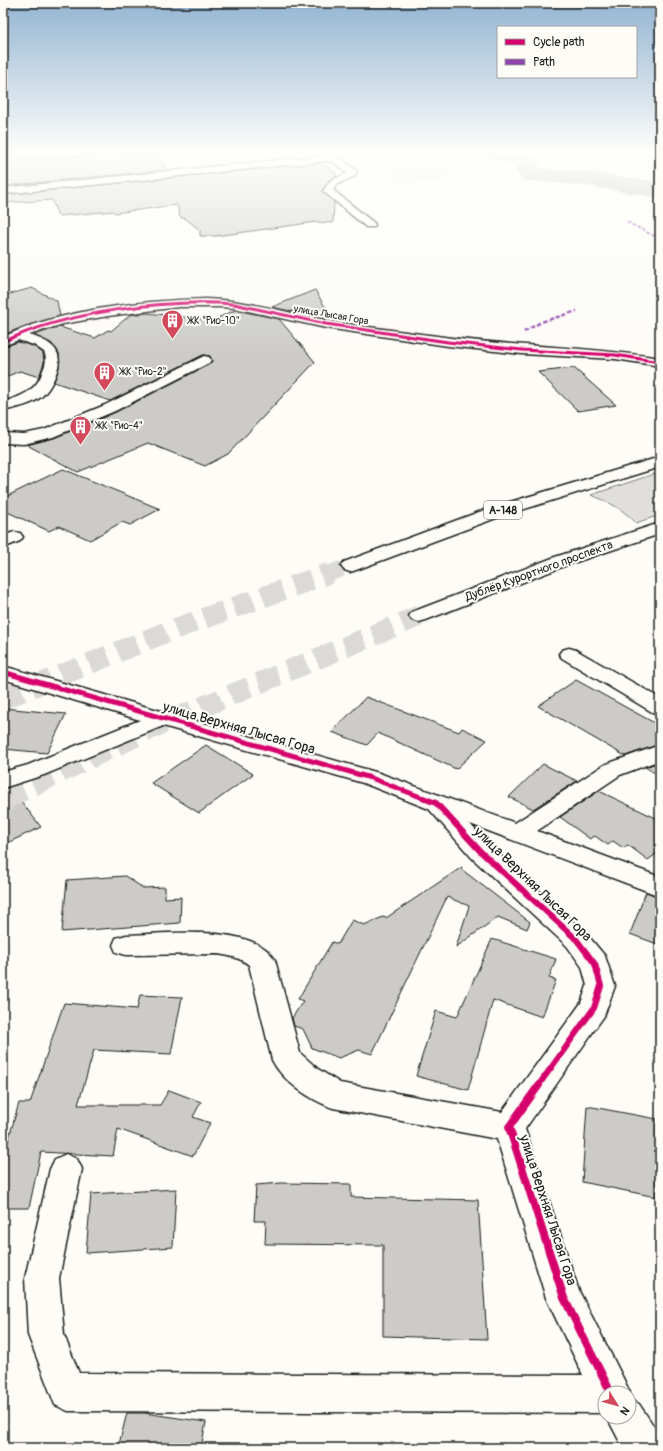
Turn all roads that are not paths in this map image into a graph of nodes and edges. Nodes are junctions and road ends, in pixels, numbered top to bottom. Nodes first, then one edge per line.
1 (362, 219) edge
2 (370, 225) dead end
3 (9, 339) edge
4 (204, 360) dead end
5 (660, 362) edge
6 (3, 407) edge
7 (3, 438) edge
8 (660, 462) edge
9 (660, 528) edge
10 (350, 566) tunnel mouth
11 (418, 616) tunnel mouth
12 (569, 654) dead end
13 (3, 672) edge
14 (660, 707) edge
15 (162, 719) junction
16 (660, 752) edge
17 (3, 780) edge
18 (436, 803) junction
19 (516, 834) junction
20 (660, 887) edge
21 (126, 945) dead end
22 (509, 1126) junction
23 (66, 1169) dead end
24 (607, 1385) edge
25 (597, 1394) edge
26 (631, 1425) edge
27 (645, 1448) edge

1 - 2 street
3 - 5 street, улица Лысая Гора
3 - 6 street
4 - 7 street
8 - 10 street, А-148
9 - 11 street, Дублёр Курортного проспекта
12 - 14 street
13 - 15 street, улица Верхняя Лысая Гора
15 - 17 street
15 - 18 street, улица Верхняя Лысая Гора
16 - 19 street
18 - 19 street
18 - 22 street, улица Верхняя Лысая Гора
19 - 20 street
21 - 22 street
22 - 24 street, улица Верхняя Лысая Гора
23 - 25 street
26 - 27 street

